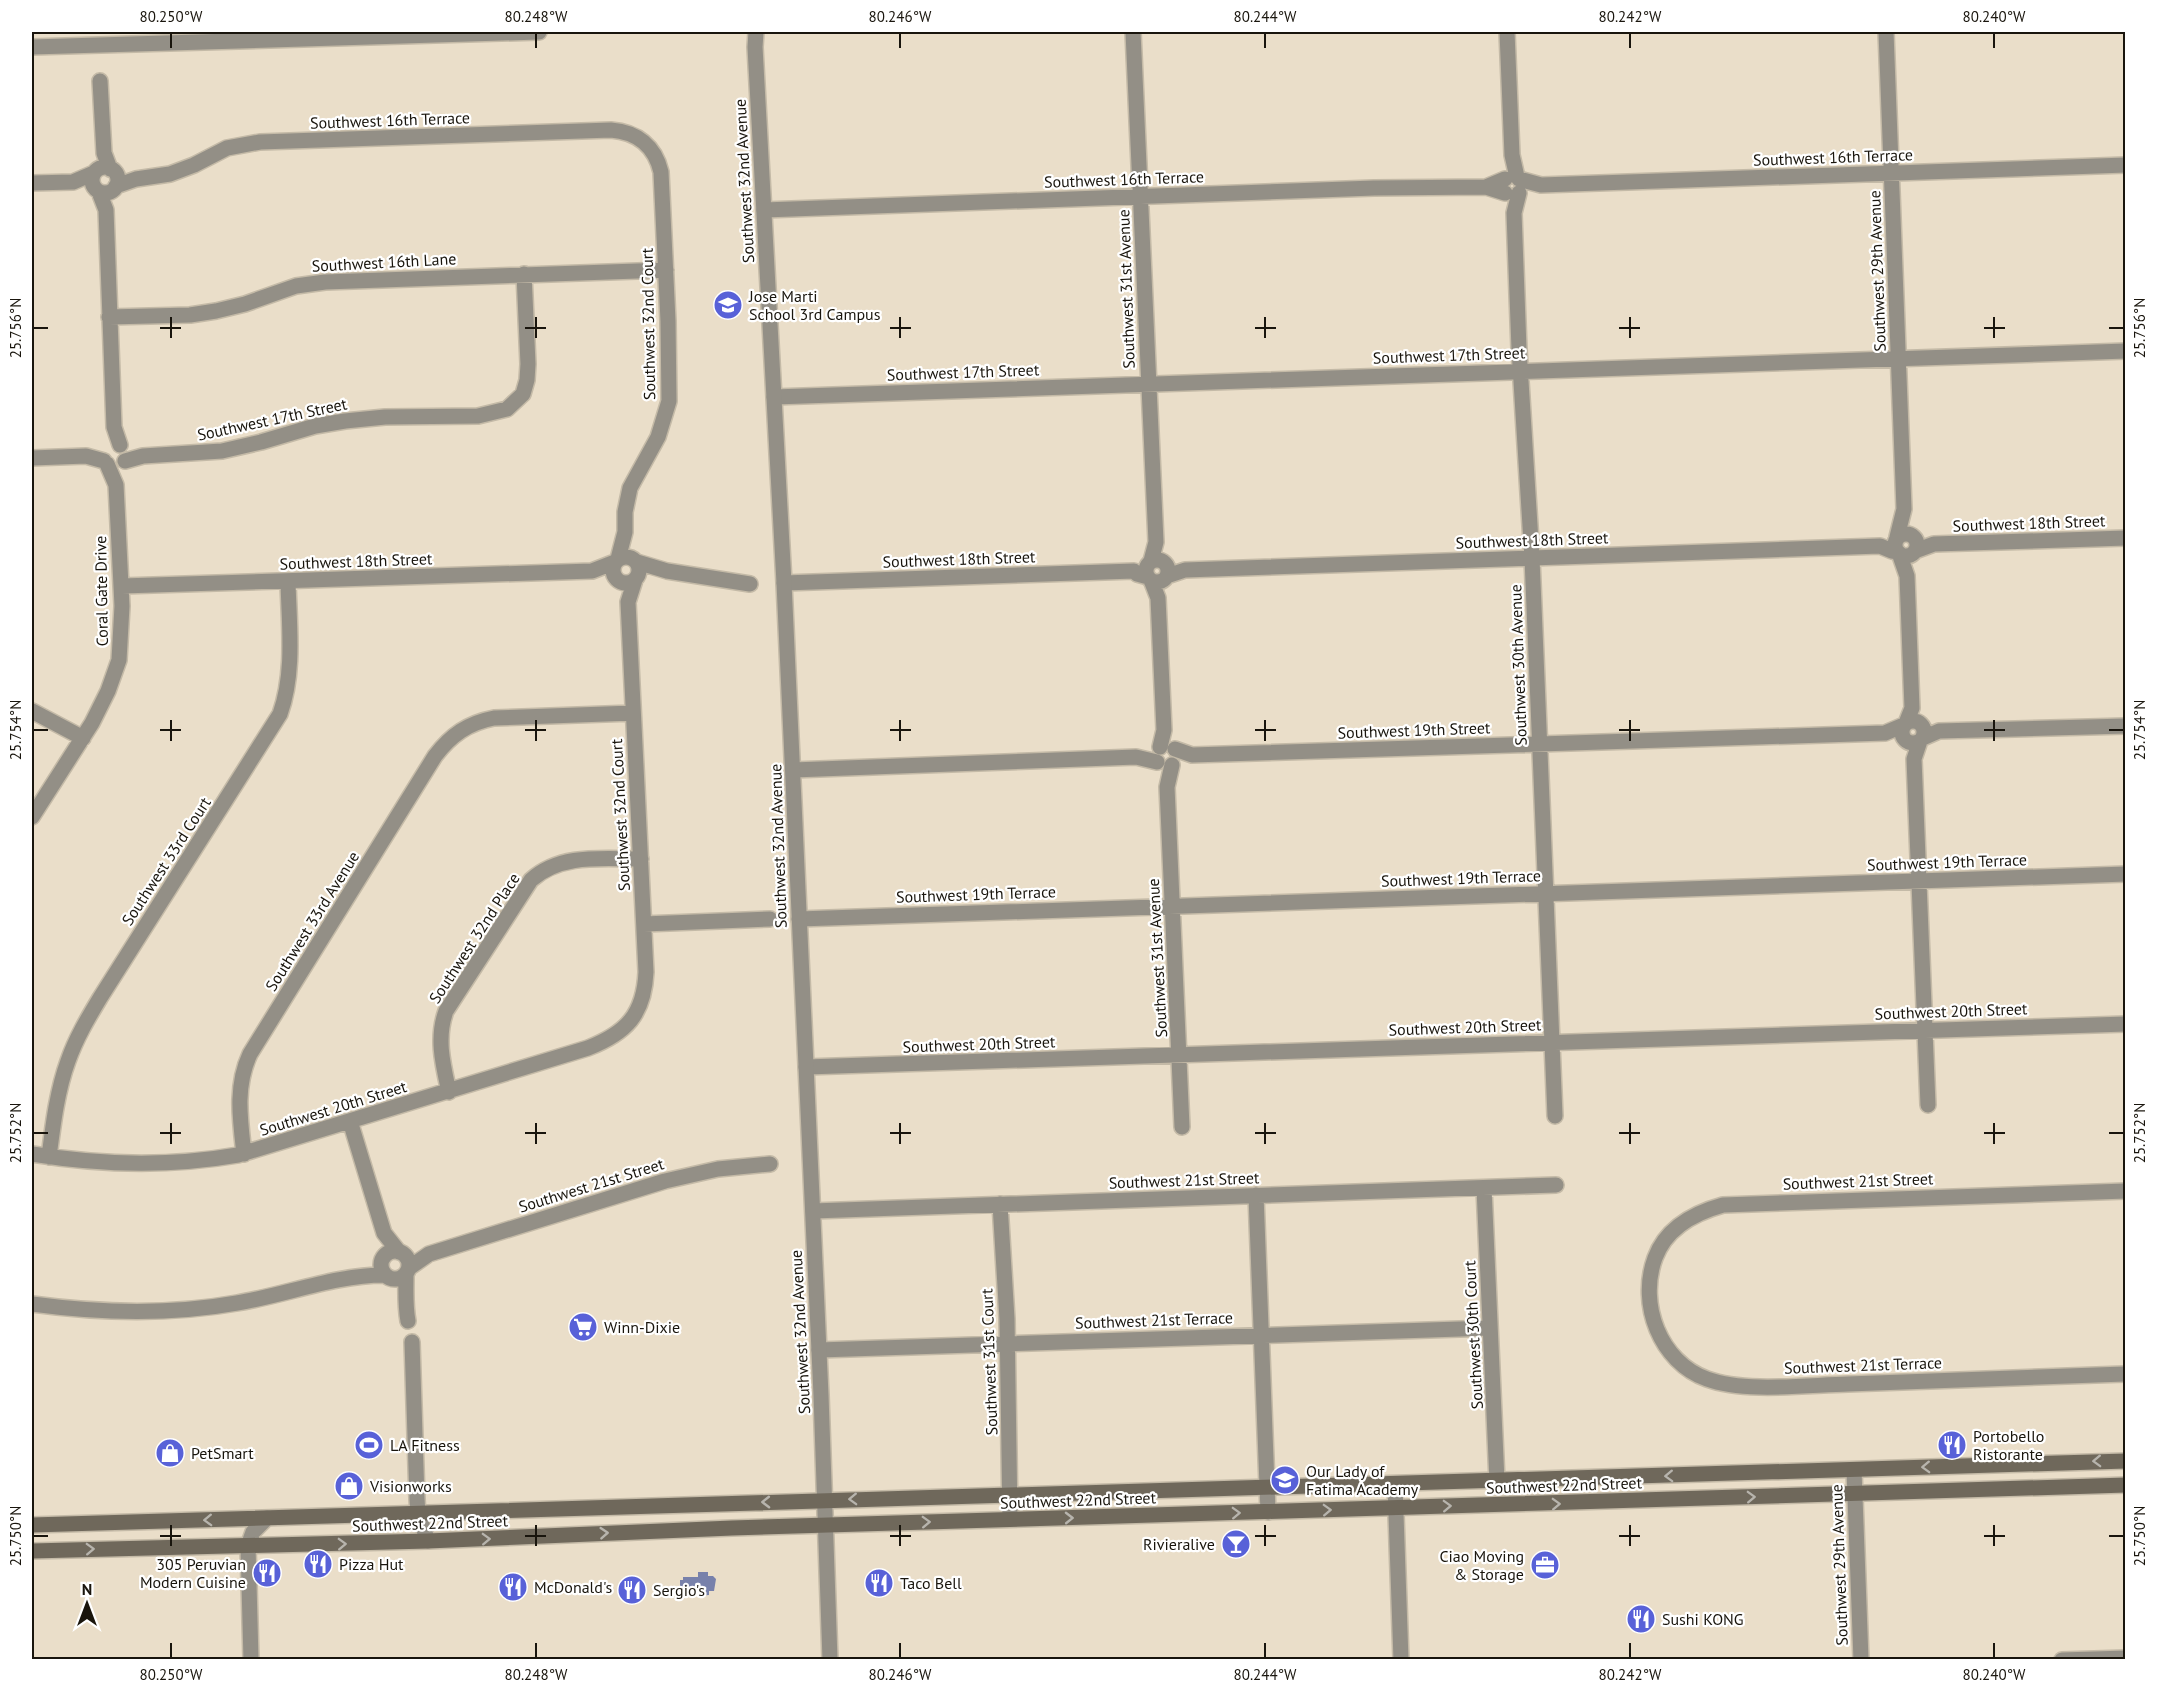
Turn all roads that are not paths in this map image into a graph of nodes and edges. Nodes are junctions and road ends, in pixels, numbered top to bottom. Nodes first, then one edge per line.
1 (539, 32) edge
2 (756, 32) edge
3 (1133, 32) edge
4 (1507, 32) edge
5 (1886, 32) edge
6 (32, 47) edge
7 (100, 81) dead end
8 (648, 145) joint
9 (2126, 165) edge
10 (1892, 173) junction
11 (105, 180) junction
12 (32, 183) edge
13 (1512, 185) junction
14 (1141, 197) junction
15 (764, 210) junction
16 (666, 270) junction
17 (524, 274) junction
18 (109, 317) junction
19 (2126, 351) edge
20 (1898, 358) junction
21 (1521, 370) junction
22 (1148, 384) junction
23 (774, 397) junction
24 (114, 455) junction
25 (32, 458) edge
26 (625, 532) junction
27 (2126, 538) edge
28 (1906, 545) junction
29 (1532, 558) junction
30 (635, 560) junction
31 (617, 561) junction
32 (1157, 570) junction
33 (592, 571) junction
34 (667, 571) junction
35 (636, 579) junction
36 (617, 580) junction
37 (288, 581) junction
38 (784, 583) junction
39 (750, 584) dead end
40 (122, 586) junction
41 (628, 602) junction
42 (32, 711) edge
43 (633, 713) junction
44 (2126, 726) edge
45 (1913, 729) junction
46 (83, 738) junction
47 (1539, 744) junction
48 (1166, 756) junction
49 (793, 770) junction
50 (32, 818) edge
51 (641, 859) junction
52 (2126, 874) edge
53 (1919, 881) junction
54 (1546, 893) junction
55 (1172, 906) junction
56 (770, 919) dead end
57 (799, 919) junction
58 (644, 924) junction
59 (630, 1022) joint
60 (2126, 1024) edge
61 (1925, 1030) junction
62 (1552, 1042) junction
63 (1179, 1055) junction
64 (806, 1067) junction
65 (449, 1092) junction
66 (1928, 1105) dead end
67 (1555, 1116) dead end
68 (350, 1121) junction
69 (1182, 1127) dead end
70 (32, 1154) edge
71 (244, 1154) junction
72 (49, 1157) junction
73 (770, 1164) dead end
74 (1556, 1185) dead end
75 (1484, 1188) junction
76 (2126, 1191) edge
77 (1256, 1196) junction
78 (1000, 1204) junction
79 (813, 1211) junction
80 (394, 1265) junction
81 (1650, 1299) joint
82 (32, 1304) edge
83 (408, 1321) dead end
84 (1490, 1328) junction
85 (1262, 1335) junction
86 (412, 1342) dead end
87 (1007, 1343) junction
88 (819, 1350) junction
89 (2126, 1374) edge
90 (2126, 1461) edge
91 (2068, 1462) junction
92 (1854, 1470) junction
93 (1497, 1481) junction
94 (1395, 1485) junction
95 (2126, 1485) edge
96 (2069, 1487) junction
97 (1268, 1488) junction
98 (1855, 1494) junction
99 (1010, 1495) junction
100 (825, 1500) junction
101 (1498, 1505) junction
102 (1396, 1508) junction
103 (552, 1509) junction
104 (1269, 1512) junction
105 (418, 1514) junction
106 (267, 1518) junction
107 (1010, 1520) junction
108 (32, 1525) edge
109 (826, 1525) junction
110 (546, 1537) junction
111 (428, 1541) junction
112 (248, 1546) junction
113 (32, 1551) edge
114 (2126, 1658) edge
115 (251, 1659) edge
116 (831, 1659) edge
117 (1401, 1659) edge
118 (1861, 1659) edge
119 (2062, 1659) edge

1 - 6 street
2 - 15 street, Southwest 32nd Avenue
3 - 14 street, Southwest 31st Avenue
4 - 13 street
5 - 10 street, Southwest 29th Avenue
7 - 11 street, Coral Gate Drive
8 - 11 street, Southwest 16th Terrace
8 - 16 street, Southwest 32nd Court
9 - 10 street, Southwest 16th Terrace
10 - 13 street, Southwest 16th Terrace
10 - 20 street, Southwest 29th Avenue
11 - 12 street, Southwest 16th Terrace
11 - 18 street, Coral Gate Drive
13 - 14 street, Southwest 16th Terrace
13 - 21 street, Southwest 30th Avenue
14 - 15 street, Southwest 16th Terrace
14 - 22 street, Southwest 31st Avenue
15 - 23 street, Southwest 32nd Avenue
16 - 17 street, Southwest 16th Lane
16 - 26 street, Southwest 32nd Court
17 - 18 street, Southwest 16th Lane
17 - 24 street, Southwest 17th Street
18 - 24 street, Coral Gate Drive
19 - 20 street, Southwest 17th Street
20 - 21 street, Southwest 17th Street
20 - 28 street, Southwest 29th Avenue
21 - 22 street, Southwest 17th Street
21 - 29 street, Southwest 30th Avenue
22 - 23 street, Southwest 17th Street
22 - 32 street, Southwest 31st Avenue
23 - 38 street, Southwest 32nd Avenue
24 - 25 street, Southwest 17th Street
24 - 40 street, Coral Gate Drive
26 - 30 street, Southwest 32nd Court
26 - 31 street, Southwest 32nd Court
27 - 28 street, Southwest 18th Street
28 - 29 street, Southwest 18th Street
28 - 45 street, Southwest 29th Avenue
29 - 32 street, Southwest 18th Street
29 - 47 street, Southwest 30th Avenue
30 - 31 street
30 - 34 street
30 - 35 street
31 - 33 street, Southwest 18th Street
31 - 36 street
32 - 38 street, Southwest 18th Street
32 - 48 street
33 - 36 street, Southwest 18th Street
33 - 37 street, Southwest 18th Street
34 - 35 street
34 - 39 street
35 - 36 street
35 - 41 street, Southwest 32nd Court
36 - 41 street, Southwest 32nd Court
37 - 40 street, Southwest 18th Street
37 - 72 street, Southwest 33rd Court
38 - 49 street, Southwest 32nd Avenue
40 - 46 street, Coral Gate Drive
41 - 43 street, Southwest 32nd Court
42 - 46 street
43 - 51 street, Southwest 32nd Court
43 - 71 street, Southwest 33rd Avenue
44 - 45 street, Southwest 19th Street
45 - 47 street, Southwest 19th Street
45 - 53 street, Southwest 29th Avenue
46 - 50 street, Coral Gate Drive
47 - 48 street, Southwest 19th Street
47 - 54 street, Southwest 30th Avenue
48 - 49 street
48 - 55 street, Southwest 31st Avenue
49 - 57 street, Southwest 32nd Avenue
51 - 58 street, Southwest 32nd Court
51 - 65 street, Southwest 32nd Place
52 - 53 street, Southwest 19th Terrace
53 - 54 street, Southwest 19th Terrace
53 - 61 street, Southwest 29th Avenue
54 - 55 street, Southwest 19th Terrace
54 - 62 street, Southwest 30th Avenue
55 - 57 street, Southwest 19th Terrace
55 - 63 street, Southwest 31st Avenue
56 - 58 street
57 - 64 street, Southwest 32nd Avenue
58 - 59 street, Southwest 32nd Court
59 - 65 street, Southwest 20th Street
60 - 61 street, Southwest 20th Street
61 - 62 street, Southwest 20th Street
61 - 66 street, Southwest 29th Avenue
62 - 63 street, Southwest 20th Street
62 - 67 street, Southwest 30th Avenue
63 - 64 street, Southwest 20th Street
63 - 69 street, Southwest 31st Avenue
64 - 79 street, Southwest 32nd Avenue
65 - 68 street, Southwest 20th Street
68 - 71 street, Southwest 20th Street
68 - 80 street
70 - 72 street, Southwest 20th Street
71 - 72 street, Southwest 20th Street
73 - 80 street, Southwest 21st Street
74 - 75 street, Southwest 21st Street
75 - 77 street, Southwest 21st Street
75 - 84 street, Southwest 30th Court
76 - 81 street, Southwest 21st Street
77 - 78 street, Southwest 21st Street
77 - 85 street
78 - 79 street, Southwest 21st Street
78 - 87 street, Southwest 31st Court
79 - 88 street, Southwest 32nd Avenue
80 - 82 street
80 - 83 street
81 - 89 street, Southwest 21st Terrace
84 - 85 street, Southwest 21st Terrace
84 - 93 street, Southwest 30th Court
85 - 87 street, Southwest 21st Terrace
85 - 97 street
86 - 105 street
87 - 88 street, Southwest 21st Terrace
87 - 99 street, Southwest 31st Court
88 - 100 street, Southwest 32nd Avenue
90 -> 91 main road, Southwest 22nd Street
91 -> 92 main road, Southwest 22nd Street
91 - 96 main road
92 -> 93 main road, Southwest 22nd Street
92 - 98 street, Southwest 29th Avenue
93 - 94 main road, Southwest 22nd Street
93 - 101 main road
94 - 97 main road, Southwest 22nd Street
94 - 102 street
95 - 96 main road, Southwest 22nd Street
96 - 98 main road, Southwest 22nd Street
97 - 99 main road, Southwest 22nd Street
97 - 104 street
101 -> 98 main road, Southwest 22nd Street
98 - 118 street, Southwest 29th Avenue
99 -> 100 main road, Southwest 22nd Street
99 - 107 street, Southwest 31st Court
100 -> 103 main road, Southwest 22nd Street
100 - 109 street, Southwest 32nd Avenue
102 -> 101 main road, Southwest 22nd Street
104 -> 102 main road, Southwest 22nd Street
102 - 117 street
103 - 105 main road, Southwest 22nd Street
103 - 110 main road
107 -> 104 main road, Southwest 22nd Street
105 - 106 main road, Southwest 22nd Street
105 - 111 street
106 -> 108 main road, Southwest 22nd Street
106 - 112 street
109 -> 107 main road, Southwest 22nd Street
110 -> 109 main road, Southwest 22nd Street
109 - 116 street, Southwest 32nd Avenue
111 -> 110 main road, Southwest 22nd Street
112 -> 111 main road, Southwest 22nd Street
113 -> 112 main road, Southwest 22nd Street
112 - 115 street
114 - 119 street

